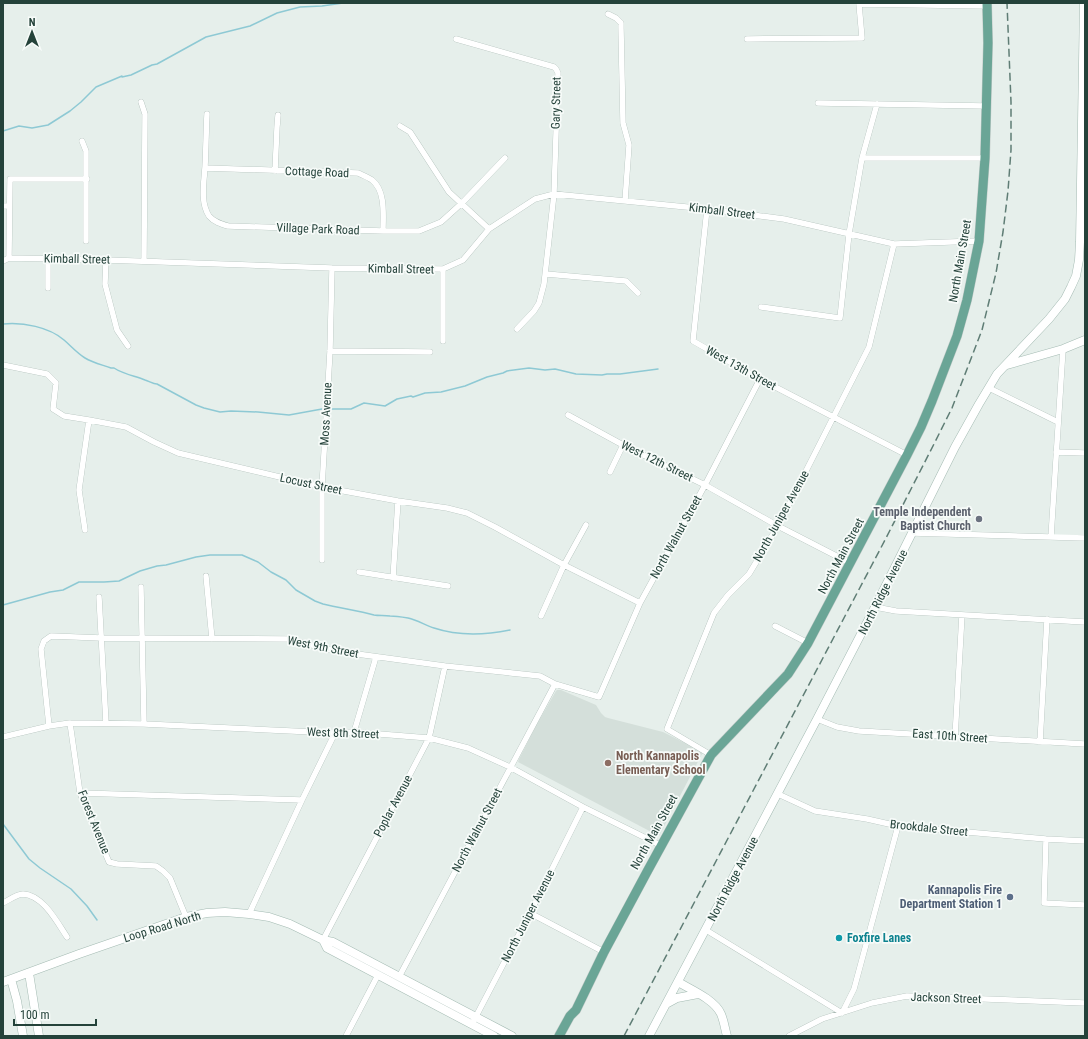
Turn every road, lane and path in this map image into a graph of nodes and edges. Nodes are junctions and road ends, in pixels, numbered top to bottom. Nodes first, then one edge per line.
1 (1084, 3) edge
2 (987, 5) edge
3 (608, 14) dead end
4 (456, 38) dead end
5 (747, 39) dead end
6 (141, 102) dead end
7 (818, 103) dead end
8 (877, 104) junction
9 (986, 106) junction
10 (207, 114) dead end
11 (278, 115) dead end
12 (400, 126) dead end
13 (82, 141) dead end
14 (505, 158) dead end
15 (862, 158) junction
16 (985, 158) junction
17 (205, 168) junction
18 (275, 171) junction
19 (87, 179) junction
20 (554, 194) junction
21 (625, 201) junction
22 (462, 203) junction
23 (6, 206) edge
24 (707, 209) junction
25 (489, 229) junction
26 (383, 231) junction
27 (849, 234) junction
28 (86, 241) dead end
29 (979, 241) junction
30 (894, 244) junction
31 (6, 259) edge
32 (48, 259) junction
33 (106, 260) junction
34 (144, 261) junction
35 (332, 268) junction
36 (443, 269) junction
37 (546, 274) junction
38 (48, 288) dead end
39 (638, 293) dead end
40 (761, 307) dead end
41 (517, 329) dead end
42 (1085, 340) edge
43 (443, 341) dead end
44 (128, 346) dead end
45 (1063, 349) junction
46 (330, 350) junction
47 (430, 352) dead end
48 (3, 365) edge
49 (1006, 365) junction
50 (760, 379) junction
51 (989, 388) junction
52 (568, 415) dead end
53 (834, 417) junction
54 (89, 420) junction
55 (1058, 422) junction
56 (623, 444) junction
57 (1056, 452) junction
58 (1085, 452) edge
59 (907, 455) junction
60 (610, 472) dead end
61 (705, 485) junction
62 (322, 487) junction
63 (398, 501) junction
64 (586, 525) dead end
65 (778, 526) junction
66 (85, 530) dead end
67 (912, 533) junction
68 (1051, 537) junction
69 (1085, 538) edge
70 (322, 560) dead end
71 (850, 563) junction
72 (564, 565) junction
73 (359, 572) dead end
74 (206, 576) dead end
75 (393, 578) junction
76 (448, 586) dead end
77 (141, 587) dead end
78 (99, 597) dead end
79 (640, 603) junction
80 (875, 608) junction
81 (962, 615) junction
82 (541, 616) dead end
83 (1047, 620) junction
84 (1085, 622) edge
85 (775, 626) dead end
86 (101, 638) junction
87 (142, 638) junction
88 (212, 639) junction
89 (808, 643) junction
90 (376, 657) junction
91 (445, 666) junction
92 (555, 684) junction
93 (599, 697) joint
94 (817, 720) junction
95 (70, 723) junction
96 (106, 723) junction
97 (144, 724) junction
98 (49, 726) junction
99 (354, 732) junction
100 (335, 733) junction
101 (3, 737) edge
102 (955, 737) junction
103 (429, 738) junction
104 (1040, 742) junction
105 (1085, 744) edge
106 (711, 755) junction
107 (510, 767) junction
108 (80, 793) junction
109 (778, 794) junction
110 (302, 800) junction
111 (583, 807) junction
112 (898, 826) junction
113 (1046, 839) junction
114 (1085, 841) edge
115 (660, 845) junction
116 (3, 903) edge
117 (1085, 905) edge
118 (530, 913) junction
119 (249, 914) junction
120 (186, 917) junction
121 (706, 930) junction
122 (67, 937) dead end
123 (323, 940) junction
124 (604, 952) junction
125 (29, 973) junction
126 (378, 975) junction
127 (399, 977) junction
128 (11, 979) junction
129 (3, 982) edge
130 (678, 982) junction
131 (698, 994) junction
132 (665, 1004) junction
133 (1085, 1004) edge
134 (576, 1010) junction
135 (842, 1013) junction
136 (474, 1021) junction
137 (726, 1035) edge
138 (24, 1036) edge
139 (39, 1036) edge
140 (346, 1036) edge
141 (494, 1036) edge
142 (512, 1036) edge
143 (559, 1036) edge
144 (566, 1036) edge
145 (649, 1036) edge
146 (790, 1036) edge

1 - 49 street, North Ridge Avenue
2 - 5 street
2 - 9 main road, North Main Street
3 - 21 street
4 - 20 street, Gary Street
6 - 34 street
7 - 8 street
8 - 9 street
8 - 15 street
9 - 16 main road, North Main Street
10 - 17 street, Village Park Road
11 - 18 street
12 - 22 street
13 - 19 street
14 - 22 street, Village Park Road
15 - 16 street
15 - 27 street
16 - 29 main road, North Main Street
17 - 18 street, Cottage Road
17 - 26 street, Village Park Road
18 - 26 street, Cottage Road
19 - 23 street
19 - 28 street
20 - 21 street, Kimball Street
20 - 25 street, Kimball Street
20 - 37 street
21 - 24 street, Kimball Street
22 - 25 street
22 - 26 street, Village Park Road
23 - 31 street
24 - 27 street, Kimball Street
24 - 50 street, West 13th Street
25 - 36 street, Kimball Street
27 - 30 street, Kimball Street
27 - 40 street
29 - 30 street, Kimball Street
29 - 59 main road, North Main Street
30 - 53 street, North Juniper Avenue
31 - 32 street, Kimball Street
32 - 33 street, Kimball Street
32 - 38 street
33 - 34 street, Kimball Street
33 - 44 street
34 - 35 street, Kimball Street
35 - 36 street, Kimball Street
35 - 46 street, Moss Avenue
36 - 43 street
37 - 39 street
37 - 41 street
42 - 45 street
45 - 49 street
45 - 55 street
46 - 47 street
46 - 62 street, Moss Avenue
48 - 54 street, Locust Street
49 - 51 street, North Ridge Avenue
50 - 53 street, West 13th Street
50 - 61 street, North Walnut Street
51 - 55 street
51 - 67 street, North Ridge Avenue
52 - 56 street, West 12th Street
53 - 59 street, West 13th Street
53 - 65 street, North Juniper Avenue
54 - 62 street, Locust Street
54 - 66 street
55 - 57 street
56 - 60 street
56 - 61 street, West 12th Street
57 - 58 street
57 - 68 street
59 - 71 main road, North Main Street
61 - 65 street, West 12th Street
61 - 79 street, North Walnut Street
62 - 63 street, Locust Street
62 - 70 street, Moss Avenue
63 - 72 street, Locust Street
63 - 75 street
64 - 72 street
65 - 71 street, West 12th Street
65 - 106 street, North Juniper Avenue
67 - 68 street
67 - 80 street, North Ridge Avenue
68 - 69 street
71 - 89 main road, North Main Street
72 - 79 street, Locust Street
72 - 82 street
73 - 75 street
74 - 88 street
75 - 76 street
77 - 87 street
78 - 86 street
79 - 93 street, North Walnut Street
80 - 81 street
80 - 94 street, North Ridge Avenue
81 - 83 street
81 - 102 street
83 - 84 street
83 - 104 street
85 - 89 street
86 - 87 street, West 9th Street
86 - 96 street
86 - 98 street, West 9th Street
87 - 88 street, West 9th Street
87 - 97 street
88 - 90 street, West 9th Street
89 - 106 main road, North Main Street
90 - 91 street, West 9th Street
90 - 99 street
91 - 92 street, West 9th Street
91 - 103 street, Poplar Avenue
92 - 93 street, West 9th Street
92 - 107 street, North Walnut Street
94 - 102 street, East 10th Street
94 - 109 street, North Ridge Avenue
95 - 96 street, West 8th Street
95 - 98 street, West 8th Street
95 - 108 street, Forest Avenue
96 - 97 street, West 8th Street
97 - 100 street, West 8th Street
98 - 101 street, West 8th Street
99 - 100 street, West 8th Street
99 - 103 street, West 8th Street
100 - 110 street
102 - 104 street, East 10th Street
103 - 107 street, West 8th Street
103 - 123 street, Poplar Avenue
104 - 105 street, East 10th Street
106 - 115 main road, North Main Street
107 - 111 street, West 8th Street
107 - 127 street, North Walnut Street
108 - 110 street
108 - 120 street, Forest Avenue
109 - 112 street, Brookdale Street
109 - 121 street, North Ridge Avenue
110 - 119 street
111 - 115 street, West 8th Street
111 - 118 street, North Juniper Avenue
112 - 113 street, Brookdale Street
112 - 135 street
113 - 114 street, Brookdale Street
113 - 117 street
115 - 124 main road, North Main Street
116 - 122 street
118 - 124 street
118 - 136 street, North Juniper Avenue
119 - 120 street, Loop Road North
119 - 123 street, Loop Road North
120 - 125 street, Loop Road North
121 - 130 street, North Ridge Avenue
121 - 135 street
123 - 126 street, Loop Road North
123 - 127 street, Loop Road North
124 - 134 main road, North Main Street
125 - 128 street, Loop Road North
125 - 139 street
126 - 136 street, Loop Road North
126 - 140 street
127 - 136 street, Loop Road North
128 - 129 street, Loop Road North
128 - 138 street
130 - 131 street
130 - 132 street, North Ridge Avenue
131 - 132 street
131 - 137 street
132 - 145 street, North Ridge Avenue
133 - 135 street, Jackson Street
134 - 143 main road, North Main Street
134 - 144 main road
135 - 146 street, Jackson Street
136 - 141 street, Loop Road North
136 - 142 street, Loop Road North

